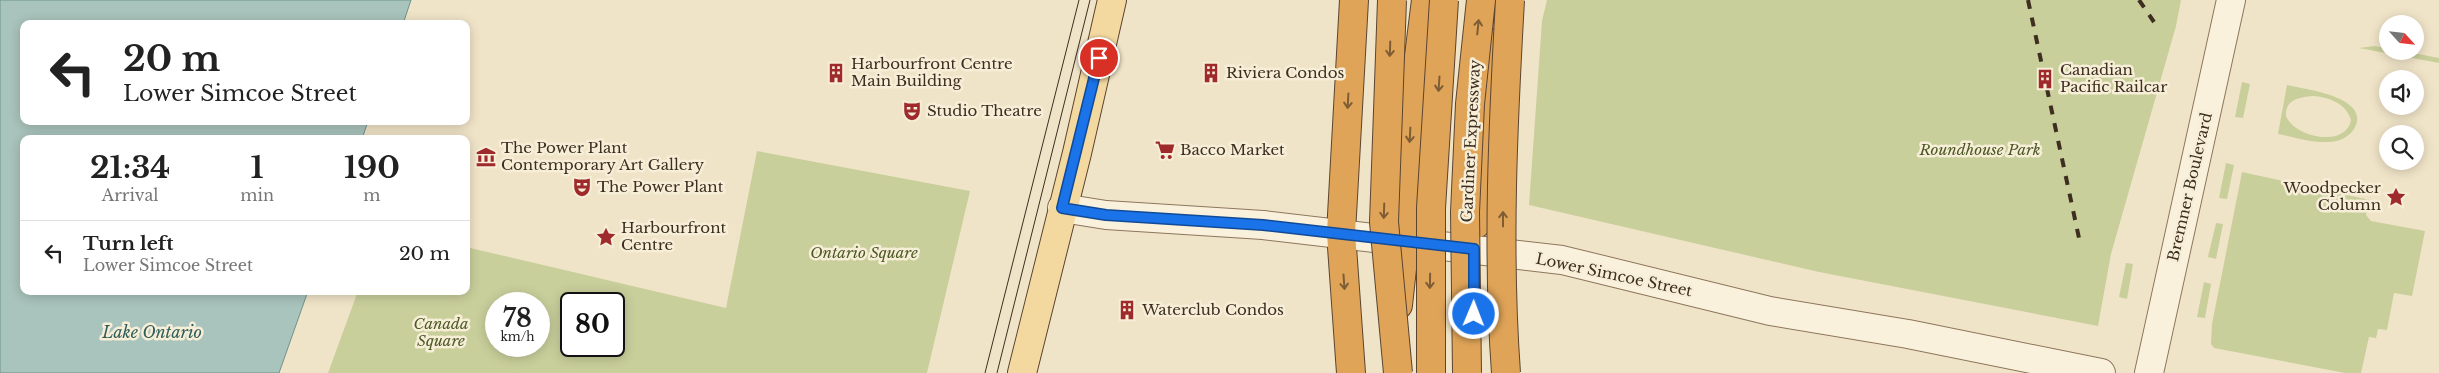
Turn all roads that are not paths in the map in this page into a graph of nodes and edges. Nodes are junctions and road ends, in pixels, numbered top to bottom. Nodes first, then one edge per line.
1 (1112, 0) edge
2 (1354, 0) edge
3 (1392, 0) edge
4 (1426, 0) edge
5 (1444, 0) edge
6 (1481, 0) edge
7 (1501, 0) edge
8 (1510, 0) edge
9 (2230, 0) edge
10 (1062, 208) junction
11 (1341, 233) junction
12 (1405, 240) junction
13 (1474, 249) junction
14 (1022, 373) edge
15 (1351, 373) edge
16 (1391, 373) edge
17 (1398, 373) edge
18 (1431, 373) edge
19 (1467, 373) edge
20 (1474, 373) edge
21 (1506, 373) edge
22 (2101, 373) edge
23 (2149, 373) edge

1 - 10 main road
2 -> 11 highway
3 -> 17 highway, bridge
4 -> 12 highway
5 -> 18 highway, bridge
19 -> 6 highway, Gardiner Expressway, bridge
7 - 13 highway
21 -> 8 highway, bridge
9 - 23 street, Bremner Boulevard
10 - 11 street, Lower Simcoe Street
10 - 14 main road
11 - 12 street, Lower Simcoe Street
11 -> 15 highway
12 - 13 street, Lower Simcoe Street
12 - 16 highway
13 - 20 highway
13 - 22 street, Lower Simcoe Street

